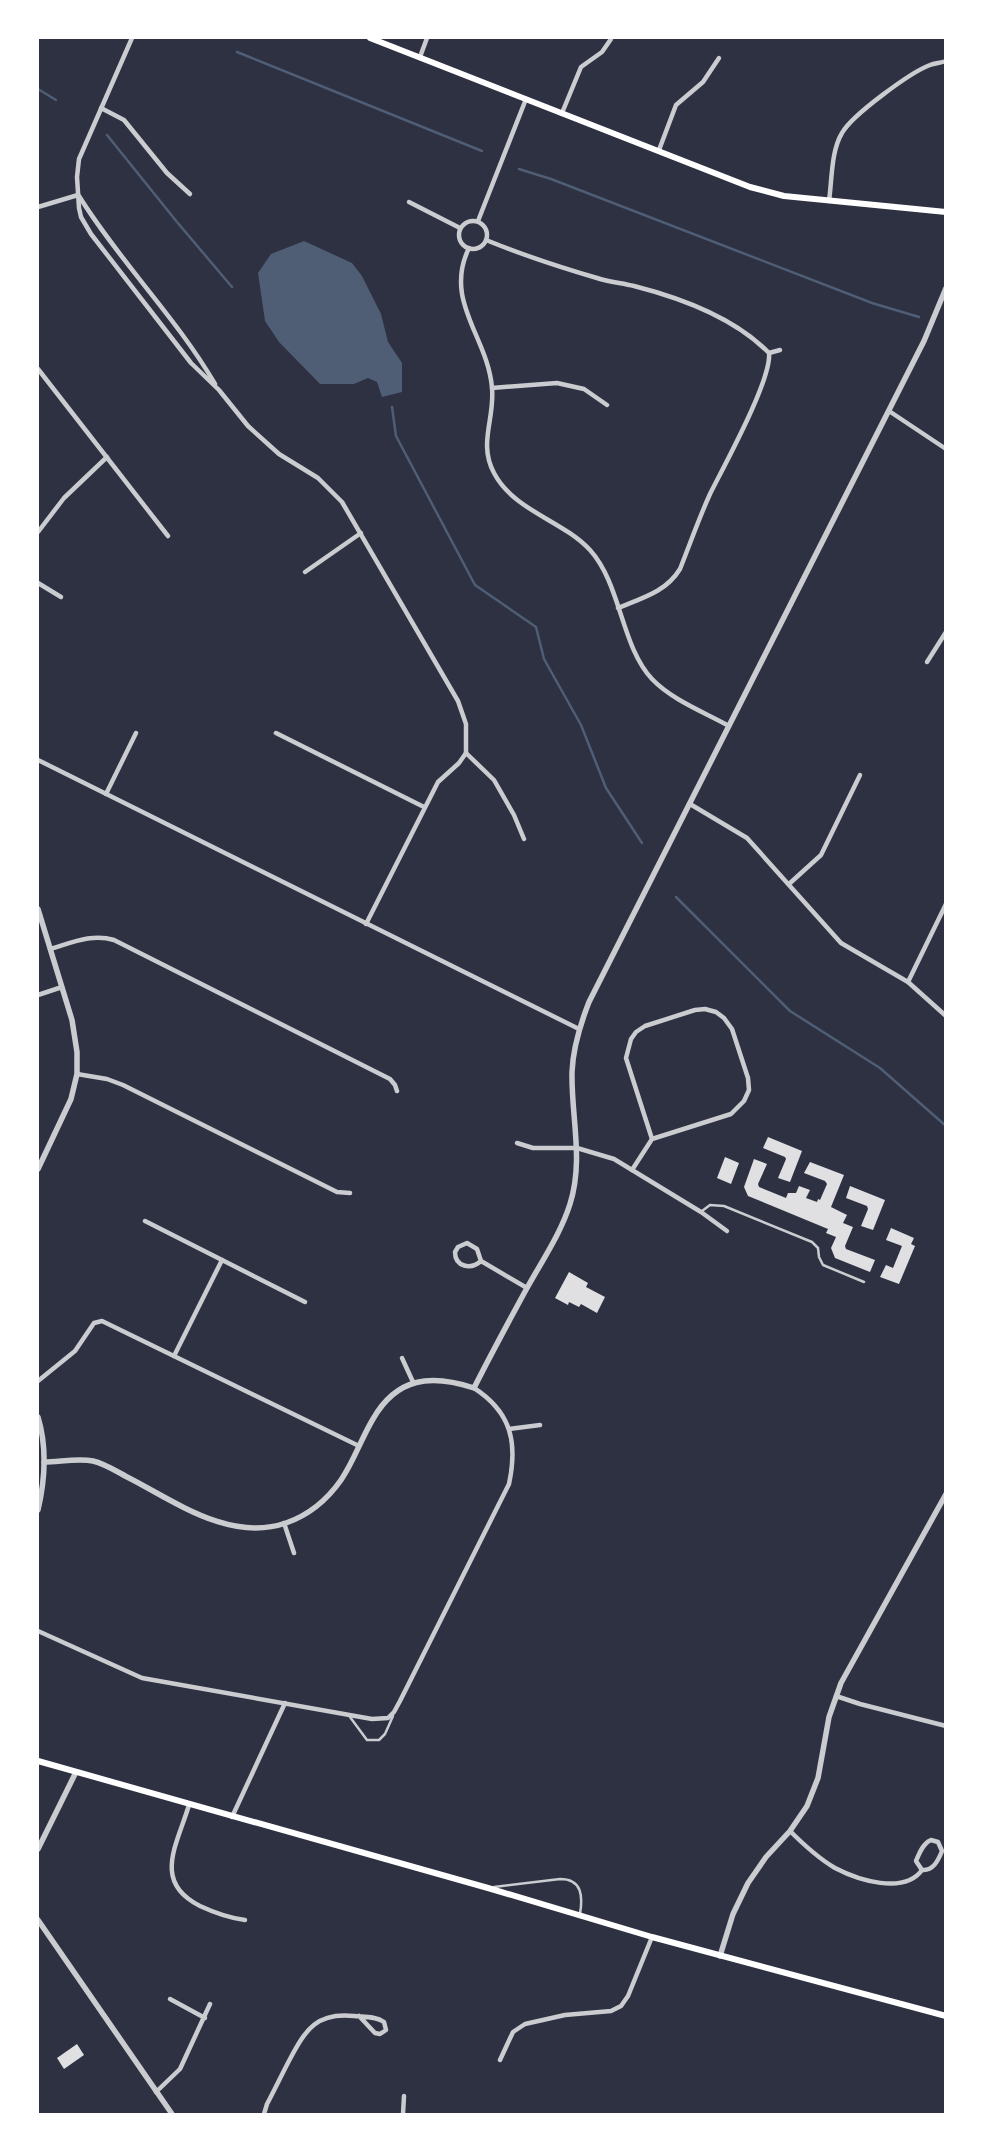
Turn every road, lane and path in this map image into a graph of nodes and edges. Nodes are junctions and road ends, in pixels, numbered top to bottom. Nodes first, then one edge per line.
1 (132, 38) edge
2 (370, 38) edge
3 (427, 38) edge
4 (611, 40) dead end
5 (420, 57) junction
6 (719, 58) dead end
7 (946, 61) edge
8 (526, 99) junction
9 (101, 108) junction
10 (562, 113) junction
11 (659, 150) junction
12 (190, 194) dead end
13 (78, 195) junction
14 (829, 201) junction
15 (409, 202) dead end
16 (38, 207) edge
17 (946, 212) edge
18 (478, 222) junction
19 (460, 228) junction
20 (486, 240) junction
21 (469, 248) junction
22 (946, 288) edge
23 (780, 350) dead end
24 (769, 353) junction
25 (38, 369) edge
26 (492, 388) junction
27 (219, 390) junction
28 (607, 405) dead end
29 (889, 411) junction
30 (946, 448) edge
31 (107, 457) junction
32 (38, 532) edge
33 (361, 532) junction
34 (168, 536) dead end
35 (305, 572) dead end
36 (38, 583) edge
37 (61, 597) dead end
38 (618, 608) junction
39 (946, 632) edge
40 (928, 662) dead end
41 (729, 726) junction
42 (136, 733) dead end
43 (276, 733) dead end
44 (466, 753) junction
45 (38, 760) edge
46 (860, 775) dead end
47 (106, 794) junction
48 (690, 804) junction
49 (424, 808) junction
50 (524, 839) dead end
51 (789, 884) junction
52 (946, 904) edge
53 (38, 909) edge
54 (366, 924) junction
55 (50, 949) junction
56 (908, 982) junction
57 (62, 987) junction
58 (38, 995) edge
59 (946, 1016) edge
60 (578, 1029) junction
61 (77, 1074) junction
62 (397, 1091) dead end
63 (652, 1139) junction
64 (517, 1143) dead end
65 (577, 1148) junction
66 (38, 1170) edge
67 (632, 1170) junction
68 (350, 1193) dead end
69 (701, 1212) junction
70 (145, 1221) dead end
71 (727, 1231) dead end
72 (222, 1260) junction
73 (481, 1261) junction
74 (864, 1282) dead end
75 (527, 1288) junction
76 (305, 1302) dead end
77 (174, 1356) junction
78 (402, 1358) dead end
79 (38, 1381) edge
80 (414, 1382) junction
81 (474, 1388) junction
82 (38, 1417) edge
83 (540, 1425) dead end
84 (510, 1429) junction
85 (359, 1446) junction
86 (44, 1462) junction
87 (946, 1494) edge
88 (38, 1510) edge
89 (284, 1523) junction
90 (294, 1553) dead end
91 (38, 1631) edge
92 (836, 1696) junction
93 (285, 1703) junction
94 (394, 1712) junction
95 (348, 1714) junction
96 (946, 1726) edge
97 (38, 1761) edge
98 (76, 1772) junction
99 (189, 1805) junction
100 (232, 1817) junction
101 (790, 1831) junction
102 (38, 1849) edge
103 (922, 1870) junction
104 (488, 1888) junction
105 (579, 1916) junction
106 (38, 1920) edge
107 (245, 1920) dead end
108 (652, 1937) junction
109 (720, 1956) junction
110 (170, 1999) dead end
111 (210, 2004) dead end
112 (359, 2016) junction
113 (946, 2016) edge
114 (205, 2018) junction
115 (500, 2060) dead end
116 (156, 2092) junction
117 (404, 2096) dead end
118 (172, 2114) edge
119 (264, 2114) edge
120 (404, 2114) edge

1 - 9 street
2 - 5 main road
3 - 5 street
4 - 10 street
5 - 8 main road
6 - 11 street
7 - 14 street
8 - 10 main road
8 - 18 street
9 - 12 street
9 - 13 street
10 - 11 main road
11 - 14 main road
13 - 16 street
13 - 27 street
13 - 27 street
14 - 17 main road
15 - 19 street
18 - 19 street
18 - 20 street
19 - 21 street
20 - 21 street
20 - 24 street
21 - 26 street
22 - 29 street
23 - 24 street
24 - 38 street
25 - 31 street
26 - 28 street
26 - 38 street
27 - 33 street
29 - 30 street
29 - 41 street
31 - 32 street
31 - 34 street
33 - 35 street
33 - 44 street
36 - 37 street
38 - 41 street
39 - 40 street
41 - 48 street
42 - 47 street
43 - 49 street
44 - 49 street
44 - 50 street
45 - 47 street
46 - 51 street
47 - 54 street
48 - 51 street
48 - 60 street
49 - 54 street
51 - 56 street
52 - 56 street
53 - 55 street
54 - 60 street
55 - 57 street
55 - 62 street
56 - 59 street
57 - 58 street
57 - 61 street
60 - 65 street
61 - 66 street
61 - 68 street
63 - 63 street
63 - 67 street
64 - 65 street
65 - 67 street
65 - 75 street
67 - 69 street
69 - 71 street
69 - 74 lane
70 - 72 street
72 - 76 street
72 - 77 street
73 - 73 street
73 - 75 street
75 - 81 street
77 - 79 street
77 - 85 street
78 - 80 street
80 - 81 street
80 - 85 street
81 - 84 street
82 - 86 street
83 - 84 street
84 - 94 street
85 - 89 street
86 - 88 street
86 - 89 street
87 - 92 street
89 - 90 street
91 - 93 street
92 - 96 street
92 - 101 street
93 - 95 street
93 - 100 street
94 - 95 street
94 - 95 lane
97 - 98 main road
98 - 99 main road
98 - 102 street
99 - 100 main road
99 - 107 street
100 - 104 main road
101 - 103 street
101 - 109 street
103 - 103 street
104 - 105 main road
104 - 105 lane
105 - 108 main road
106 - 116 street
108 - 109 main road
108 - 115 street
109 - 113 main road
110 - 114 street
111 - 114 street
112 - 112 street
112 - 119 street
114 - 116 street
116 - 118 street
117 - 120 street

